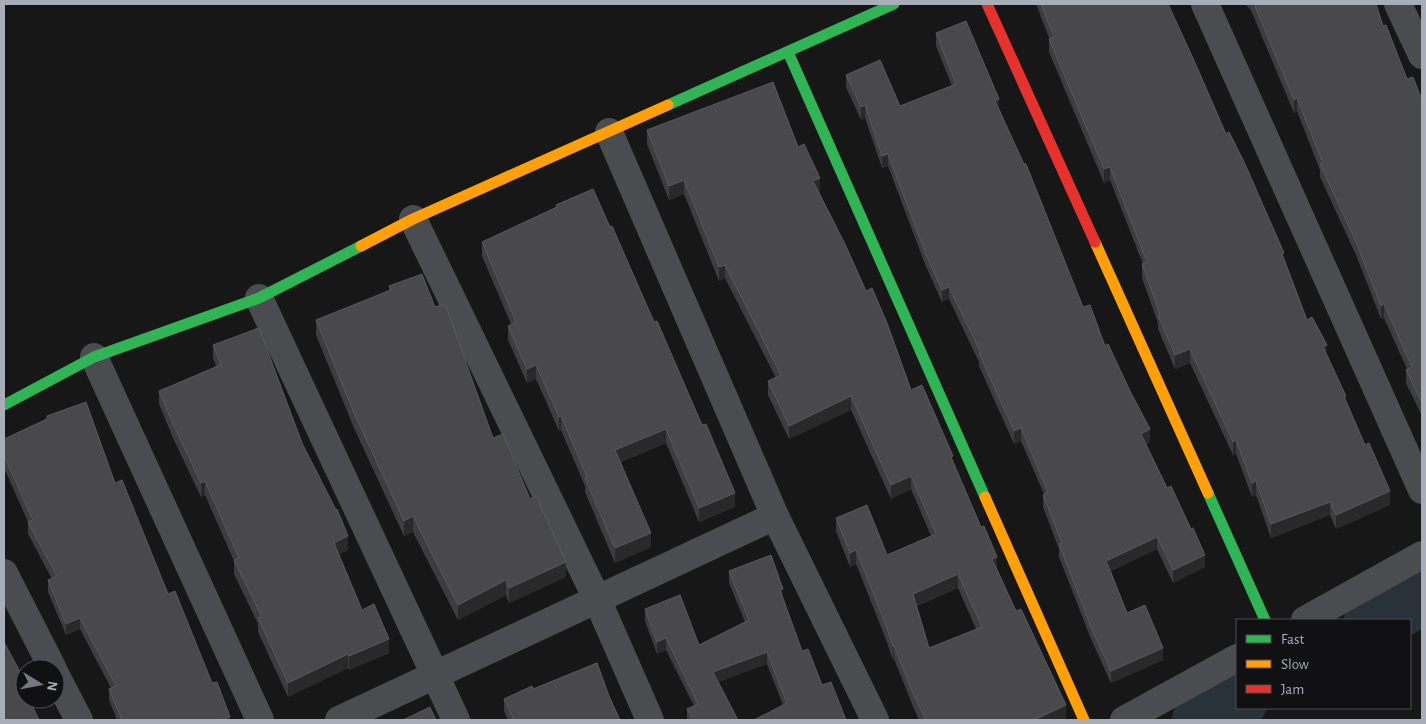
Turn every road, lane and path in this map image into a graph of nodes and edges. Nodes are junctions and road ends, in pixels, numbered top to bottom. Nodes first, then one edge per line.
1 (894, 4) edge
2 (987, 4) edge
3 (1204, 4) edge
4 (1398, 4) edge
5 (788, 52) junction
6 (1422, 55) edge
7 (609, 132) junction
8 (413, 220) junction
9 (259, 298) junction
10 (94, 357) junction
11 (4, 405) edge
12 (1422, 490) edge
13 (776, 516) junction
14 (1422, 554) edge
15 (4, 573) edge
16 (597, 599) junction
17 (1265, 619) edge
18 (1307, 619) edge
19 (48, 659) edge
20 (1236, 659) edge
21 (435, 675) junction
22 (65, 693) edge
23 (79, 720) edge
24 (260, 720) edge
25 (339, 720) edge
26 (456, 720) edge
27 (650, 720) edge
28 (875, 720) edge
29 (1084, 720) edge
30 (1124, 720) edge

1 - 5 street
2 - 17 street
3 - 12 street
4 - 6 street
5 - 7 street
5 - 29 street
7 - 8 street
7 - 13 street
8 - 9 street
8 - 16 street
9 - 10 street
9 - 21 street
10 - 11 street
10 - 24 street
13 - 16 street
13 - 28 street
14 - 18 street
15 - 19 street
16 - 21 street
16 - 27 street
20 - 30 street
21 - 25 street
21 - 26 street
22 - 23 street

